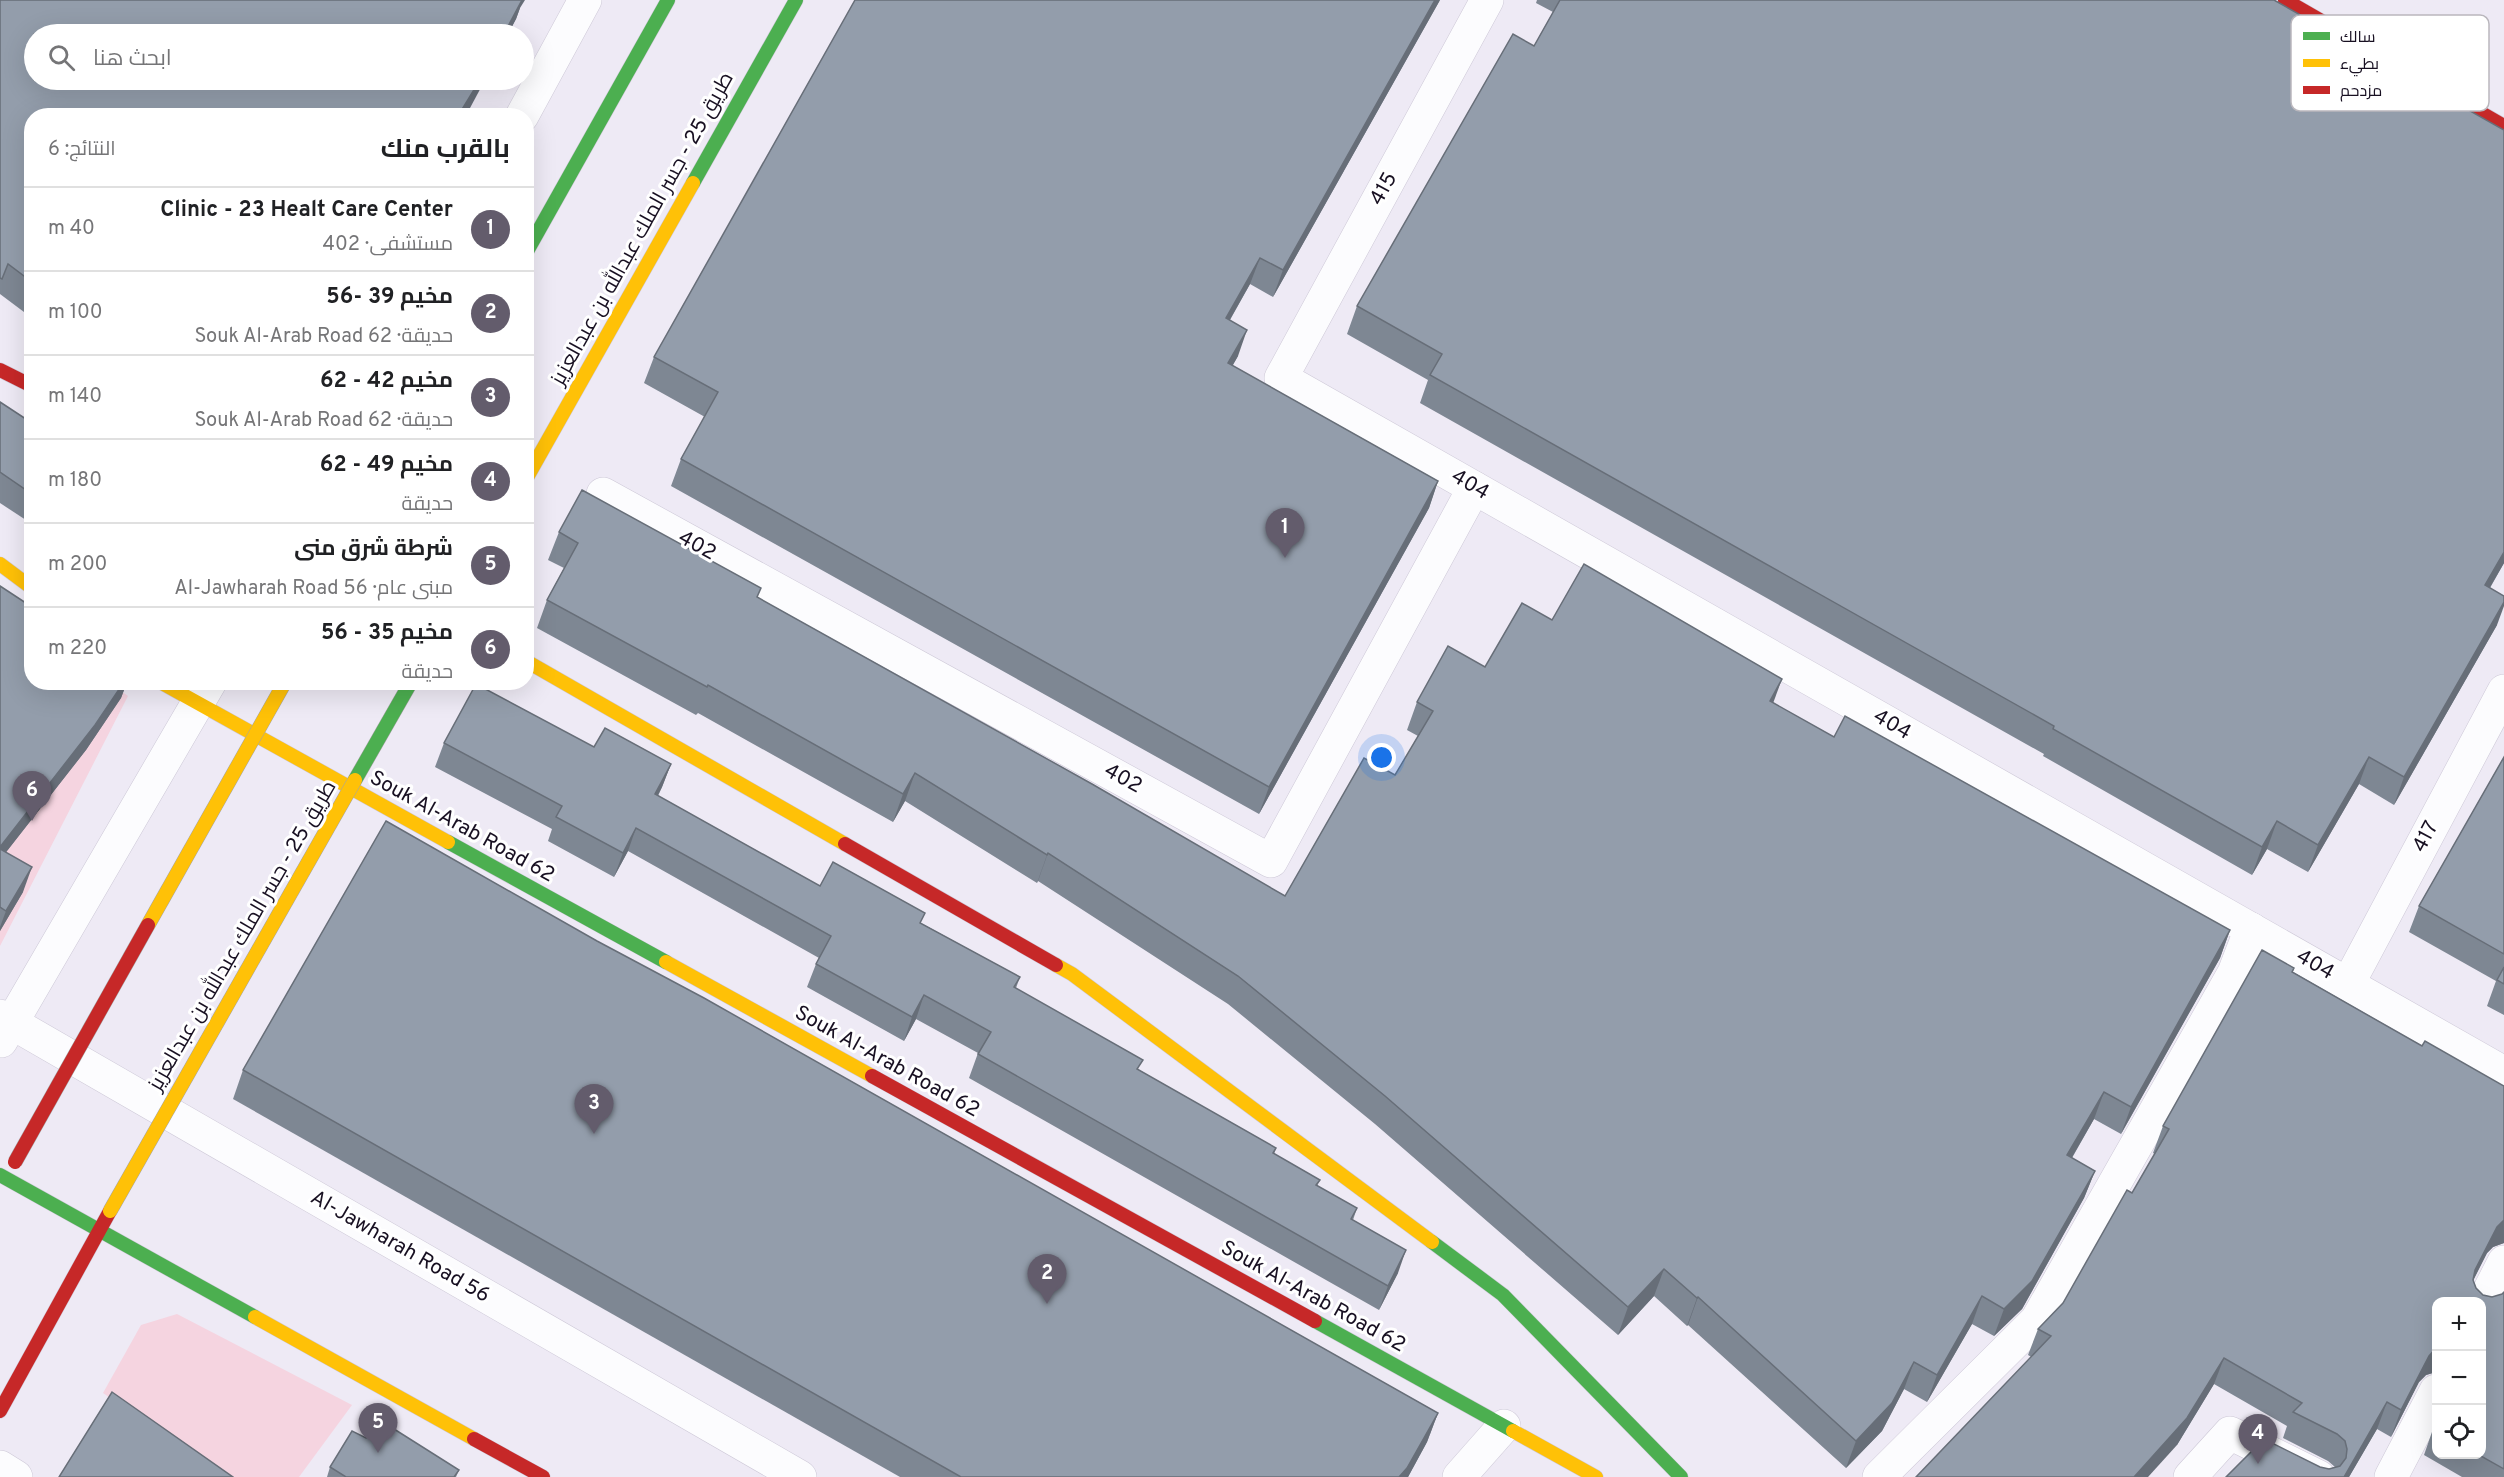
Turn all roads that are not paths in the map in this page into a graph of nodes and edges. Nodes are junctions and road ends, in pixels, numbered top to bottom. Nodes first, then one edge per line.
1 (585, 0) edge
2 (668, 0) edge
3 (796, 0) edge
4 (1487, 0) edge
5 (2285, 0) edge
6 (2311, 15) edge
7 (526, 108) edge
8 (2478, 111) edge
9 (2504, 126) edge
10 (534, 239) edge
11 (0, 370) edge
12 (1281, 378) joint
13 (24, 382) edge
14 (534, 465) edge
15 (1474, 488) junction
16 (603, 494) dead end
17 (0, 564) edge
18 (24, 582) edge
19 (534, 667) edge
20 (188, 690) edge
21 (280, 690) edge
22 (406, 690) edge
23 (2504, 691) edge
24 (203, 694) edge
25 (2251, 929) junction
26 (2348, 984) junction
27 (4, 1027) edge
28 (2504, 1073) edge
29 (2, 1181) edge
30 (100, 1229) junction
31 (2504, 1262) edge
32 (2485, 1297) edge
33 (2432, 1399) edge
34 (0, 1411) edge
35 (1504, 1426) junction
36 (0, 1467) edge
37 (16, 1477) edge
38 (543, 1477) edge
39 (800, 1477) edge
40 (1459, 1477) edge
41 (1596, 1477) edge
42 (1680, 1477) edge
43 (1880, 1477) edge
44 (2190, 1477) edge
45 (2319, 1477) edge
46 (2391, 1477) edge

1 - 7 street
2 - 10 main road
3 - 14 main road, طريق 25 - جسر الملك عبدالله بن عبدالعزيز
4 - 12 street, 415
5 - 6 main road
8 - 9 main road
11 - 13 main road
12 - 15 street, 404
15 - 16 street, 402
15 - 25 street, 404
17 - 18 main road
19 - 42 main road
20 - 24 main road, Souk Al-Arab Road 62
21 - 29 main road, bridge
22 - 30 main road, طريق 25 - جسر الملك عبدالله بن عبدالعزيز, bridge
23 - 26 street, 417
24 - 27 street
24 - 35 main road, Souk Al-Arab Road 62
25 - 26 street, 404
25 - 43 street
26 - 28 street, 404
27 - 39 street, Al-Jawharah Road 56
29 - 30 main road
30 - 34 main road, طريق 25 - جسر الملك عبدالله بن عبدالعزيز
30 - 38 main road
31 - 32 street
33 - 46 street
35 - 40 street
35 - 41 main road, Souk Al-Arab Road 62
36 - 37 street
44 - 45 street

